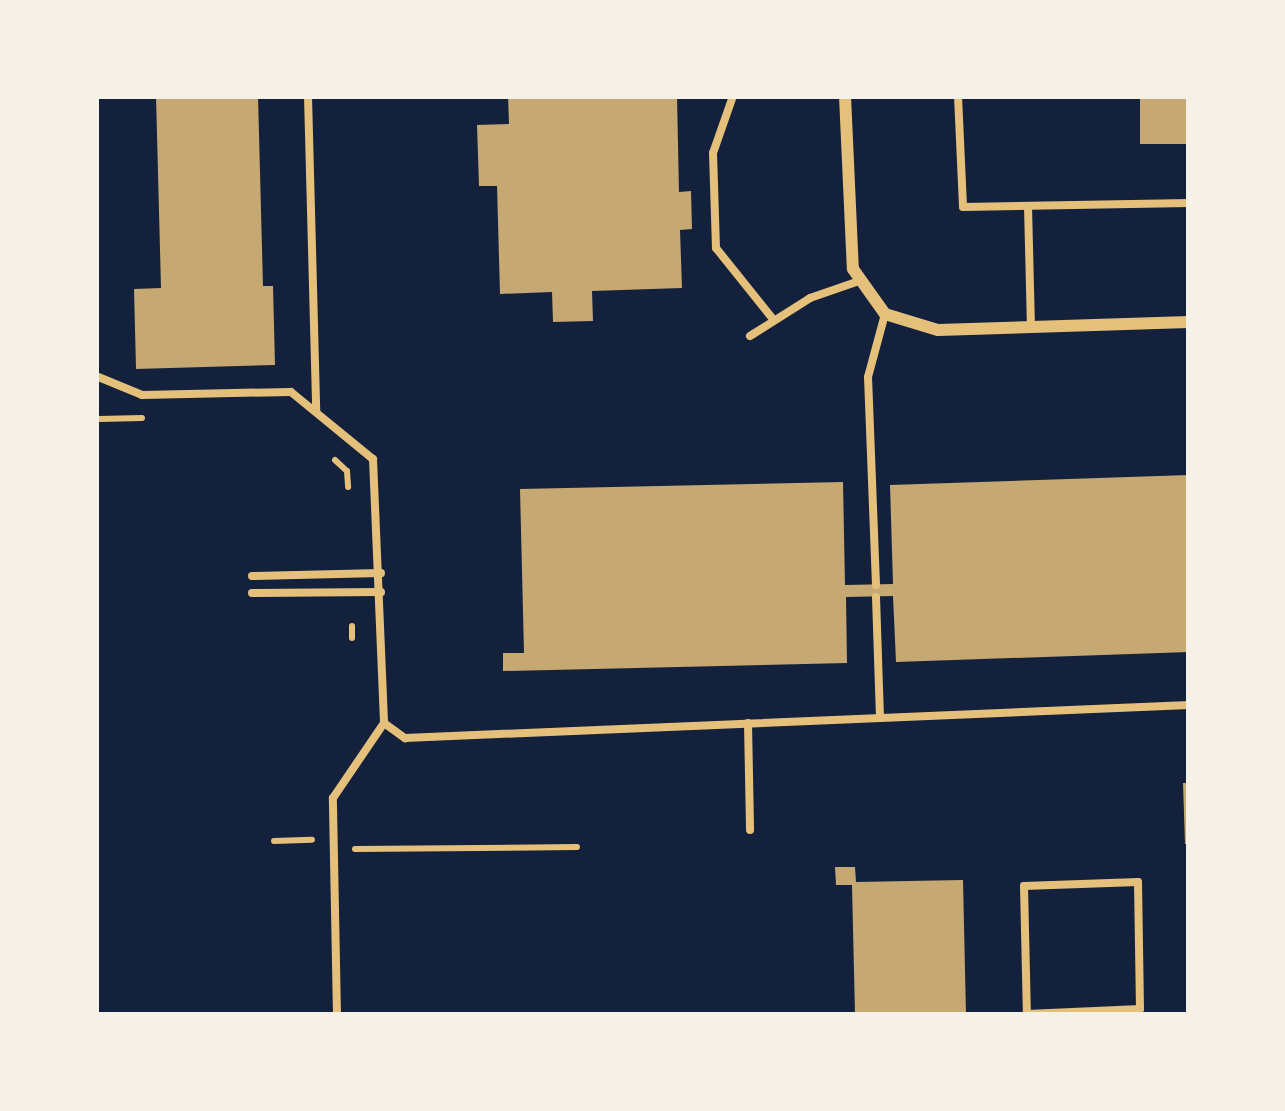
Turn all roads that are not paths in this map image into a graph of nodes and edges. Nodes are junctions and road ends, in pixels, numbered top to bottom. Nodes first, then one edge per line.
1 (308, 96) edge
2 (734, 96) edge
3 (845, 96) edge
4 (958, 96) edge
5 (1189, 203) edge
6 (1028, 206) junction
7 (859, 281) junction
8 (884, 314) junction
9 (772, 318) junction
10 (1189, 322) edge
11 (1031, 328) junction
12 (750, 336) dead end
13 (96, 376) edge
14 (316, 412) junction
15 (381, 573) junction
16 (252, 576) dead end
17 (875, 585) dead end
18 (381, 592) junction
19 (252, 593) dead end
20 (876, 597) dead end
21 (1189, 705) edge
22 (880, 718) junction
23 (384, 723) junction
24 (748, 723) junction
25 (750, 830) dead end
26 (1027, 1014) edge
27 (337, 1015) edge

1 - 14 lane
2 - 9 lane
3 - 7 street
4 - 6 lane
5 - 6 lane
6 - 11 lane
7 - 8 street
7 - 9 lane
8 - 11 street
8 - 17 lane
9 - 12 lane
10 - 11 street
13 - 14 lane
14 - 15 lane
15 - 16 lane
15 - 18 lane
18 - 19 lane
18 - 23 lane
20 - 22 lane
21 - 22 lane
22 - 24 lane
23 - 24 lane
23 - 27 lane
24 - 25 lane
26 - 26 lane

